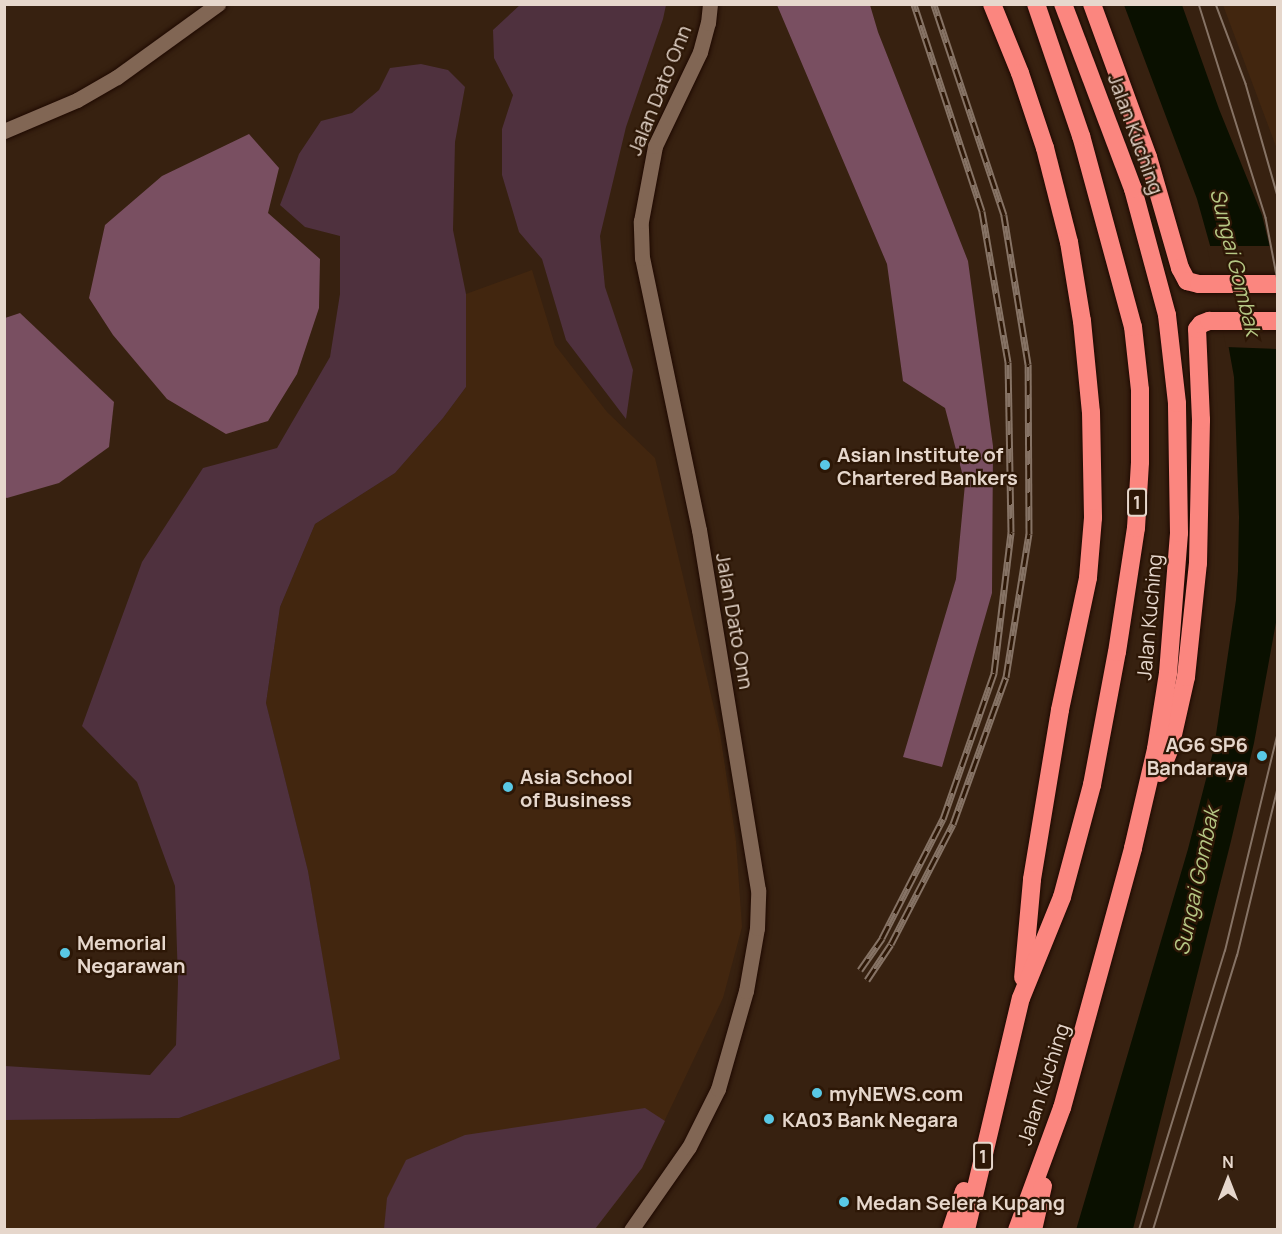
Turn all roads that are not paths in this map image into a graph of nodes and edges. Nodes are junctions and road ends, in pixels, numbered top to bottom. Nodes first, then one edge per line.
1 (218, 4) edge
2 (710, 4) edge
3 (992, 4) edge
4 (1036, 4) edge
5 (1063, 4) edge
6 (1092, 4) edge
7 (4, 131) edge
8 (1278, 284) edge
9 (1278, 321) edge
10 (1132, 848) junction
11 (1021, 998) junction
12 (1001, 1082) junction
13 (1062, 1108) junction
14 (631, 1230) edge
15 (951, 1230) edge
16 (966, 1230) edge
17 (1017, 1230) edge
18 (1033, 1230) edge

1 - 7 street
2 - 14 street, Jalan Dato Onn
3 - 11 highway
4 - 11 highway, Jalan Kuching / 1
5 - 10 highway, Jalan Kuching
6 - 8 highway
9 - 10 highway
10 - 13 highway, Jalan Kuching
11 - 12 highway, Jalan Kuching / 1
12 - 15 highway
12 - 16 highway, Jalan Kuching / 1
13 - 17 highway, Jalan Kuching
13 - 18 highway

